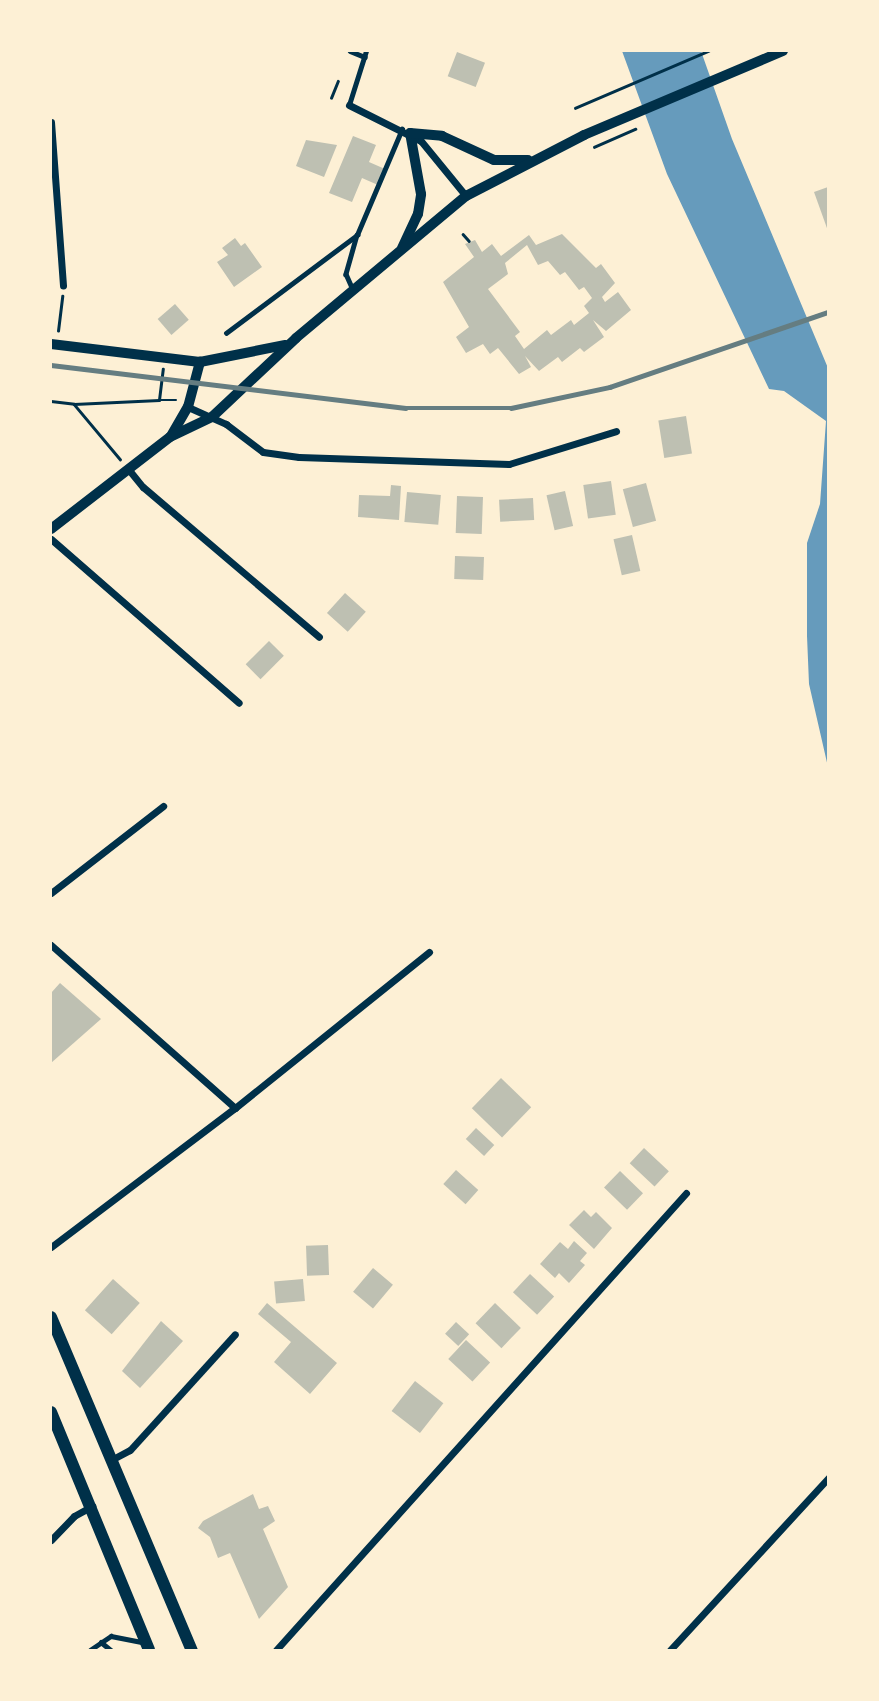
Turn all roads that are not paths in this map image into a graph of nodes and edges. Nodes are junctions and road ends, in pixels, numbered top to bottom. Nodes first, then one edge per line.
1 (350, 51) edge
2 (783, 51) edge
3 (365, 54) edge
4 (349, 105) joint
5 (51, 122) edge
6 (406, 131) junction
7 (532, 160) junction
8 (466, 196) junction
9 (357, 235) junction
10 (401, 251) junction
11 (63, 286) road end
12 (354, 292) junction
13 (226, 332) dead end
14 (296, 338) junction
15 (51, 344) edge
16 (200, 362) junction
17 (188, 407) junction
18 (212, 417) junction
19 (616, 431) dead end
20 (170, 438) junction
21 (129, 470) junction
22 (51, 529) edge
23 (51, 539) edge
24 (319, 636) dead end
25 (239, 703) dead end
26 (163, 806) dead end
27 (51, 893) edge
28 (51, 945) edge
29 (429, 952) dead end
30 (235, 1108) junction
31 (686, 1193) dead end
32 (51, 1248) edge
33 (51, 1317) edge
34 (235, 1334) dead end
35 (51, 1412) edge
36 (111, 1460) junction
37 (828, 1478) edge
38 (92, 1506) junction
39 (51, 1541) edge
40 (100, 1641) junction
41 (148, 1646) edge
42 (90, 1650) edge
43 (111, 1650) edge
44 (192, 1650) edge
45 (276, 1650) edge
46 (670, 1650) edge

1 - 3 lane
2 - 7 street
3 - 4 lane
4 - 6 street
5 - 11 street
6 - 7 street
6 - 8 street
6 - 9 lane
6 - 10 street
7 - 8 street
8 - 10 street
9 - 12 lane
9 - 13 lane
10 - 12 street
12 - 14 street
14 - 16 street
14 - 18 street
15 - 16 street
16 - 17 street
17 - 18 street
17 - 20 street
18 - 19 street
18 - 20 street
20 - 21 street
21 - 22 street
21 - 24 street
23 - 25 street
26 - 27 street
28 - 30 street
29 - 30 street
30 - 32 street
31 - 45 street
33 - 36 main road
34 - 36 street
35 - 38 main road
36 - 44 main road
37 - 46 street
38 - 39 street
38 - 41 main road
40 - 41 lane
40 - 42 lane
40 - 43 lane

